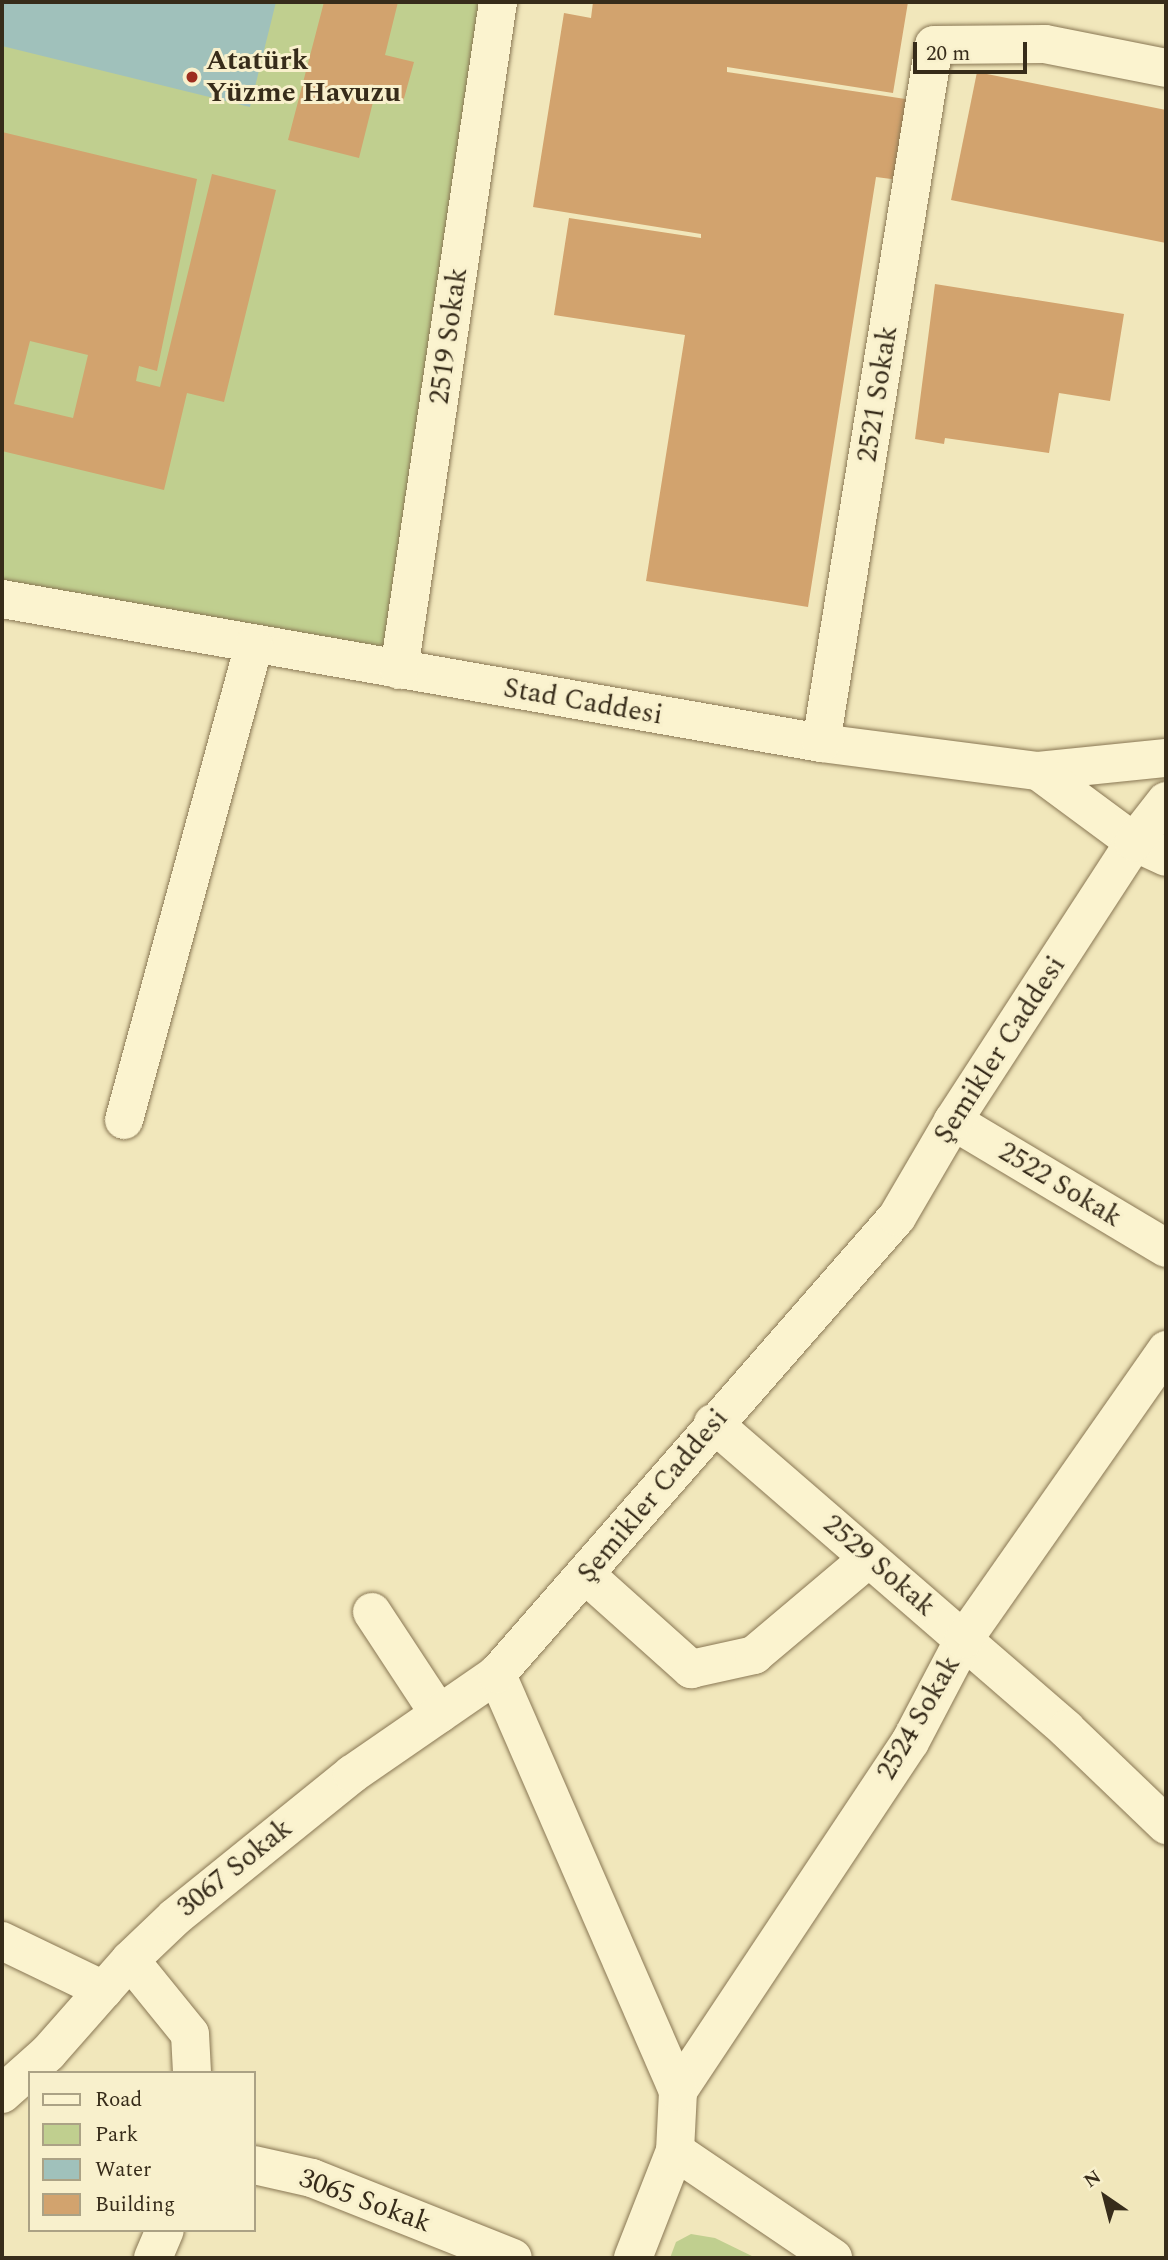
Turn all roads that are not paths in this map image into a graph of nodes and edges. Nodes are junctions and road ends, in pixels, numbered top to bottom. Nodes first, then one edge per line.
1 (498, 2) edge
2 (1166, 68) edge
3 (2, 599) edge
4 (254, 645) junction
5 (399, 670) junction
6 (821, 743) junction
7 (1166, 758) edge
8 (1038, 771) junction
9 (1166, 801) edge
10 (1150, 850) edge
11 (124, 1120) dead end
12 (953, 1121) junction
13 (1166, 1248) edge
14 (1166, 1350) edge
15 (713, 1423) junction
16 (869, 1558) junction
17 (587, 1576) junction
18 (372, 1612) dead end
19 (964, 1639) junction
20 (497, 1674) junction
21 (439, 1714) junction
22 (1166, 1825) edge
23 (2, 1941) edge
24 (130, 1959) junction
25 (104, 1990) junction
26 (192, 2071) edge
27 (678, 2091) junction
28 (2, 2094) edge
29 (675, 2151) junction
30 (256, 2165) edge
31 (164, 2232) edge
32 (153, 2258) edge
33 (513, 2258) edge
34 (633, 2258) edge
35 (833, 2258) edge

1 - 5 street, 2519 Sokak
2 - 6 street, 2521 Sokak
3 - 4 street, Stad Caddesi
4 - 5 street, Stad Caddesi
4 - 11 street
5 - 6 street, Stad Caddesi
6 - 8 street, Stad Caddesi
7 - 8 street, Stad Caddesi
8 - 10 street
9 - 10 street, Şemikler Caddesi
10 - 12 street, Şemikler Caddesi
12 - 13 street, 2522 Sokak
12 - 15 street, Şemikler Caddesi
14 - 19 street, 2524 Sokak
15 - 16 street, 2529 Sokak
15 - 17 street, Şemikler Caddesi
16 - 17 street
16 - 19 street, 2529 Sokak
17 - 20 street, Şemikler Caddesi
18 - 21 street
19 - 22 street, 2529 Sokak
19 - 27 street, 2524 Sokak
20 - 21 street, 3067 Sokak
20 - 27 street
21 - 24 street, 3067 Sokak
23 - 25 street
24 - 25 street, 3067 Sokak
24 - 26 street
25 - 28 street, 3067 Sokak
27 - 29 street
29 - 34 street
29 - 35 street
30 - 33 street, 3065 Sokak
31 - 32 street

